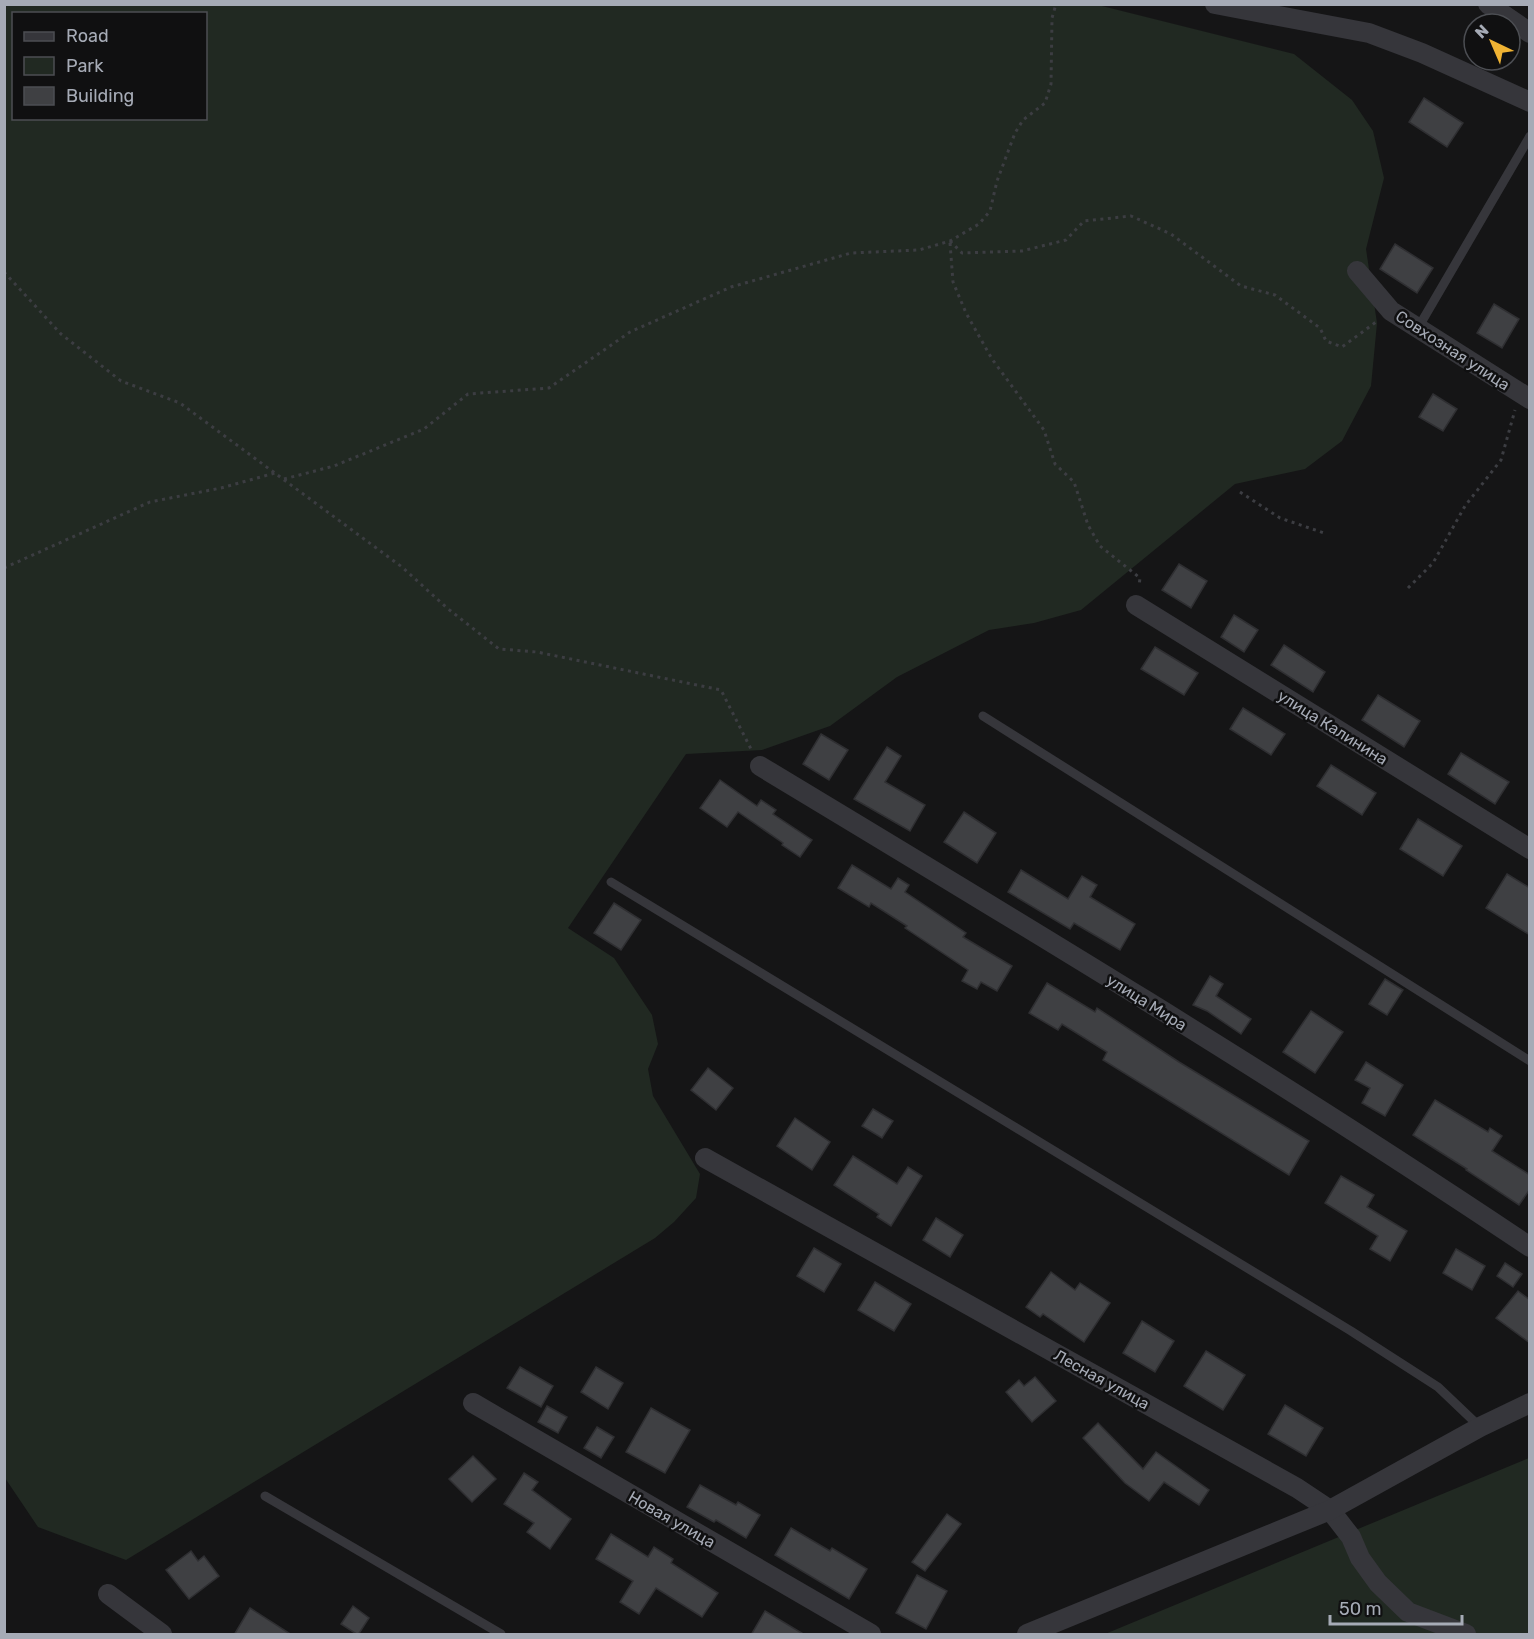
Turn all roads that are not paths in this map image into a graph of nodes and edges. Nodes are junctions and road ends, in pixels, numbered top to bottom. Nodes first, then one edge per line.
1 (1215, 4) edge
2 (1488, 4) edge
3 (1530, 33) edge
4 (1530, 102) edge
5 (1530, 136) edge
6 (1357, 270) dead end
7 (1418, 328) junction
8 (1525, 396) edge
9 (1136, 605) road end
10 (983, 716) dead end
11 (759, 766) road end
12 (1530, 849) edge
13 (611, 882) dead end
14 (1530, 1061) edge
15 (705, 1158) dead end
16 (1530, 1247) edge
17 (473, 1403) dead end
18 (1530, 1403) edge
19 (1480, 1427) junction
20 (265, 1496) dead end
21 (1330, 1510) junction
22 (108, 1594) dead end
23 (162, 1635) edge
24 (501, 1635) edge
25 (871, 1635) edge
26 (1027, 1635) edge
27 (1466, 1635) edge

1 - 4 street
2 - 3 street
5 - 7 lane
6 - 7 street, Совхозная улица
7 - 8 street, Совхозная улица
9 - 12 street, улица Калинина
10 - 14 lane
11 - 16 street, улица Мира
13 - 19 lane
15 - 21 street, Лесная улица
17 - 25 street, Новая улица
18 - 19 street
19 - 21 street
20 - 24 lane
21 - 26 street
21 - 27 street, Лесная улица
22 - 23 street

